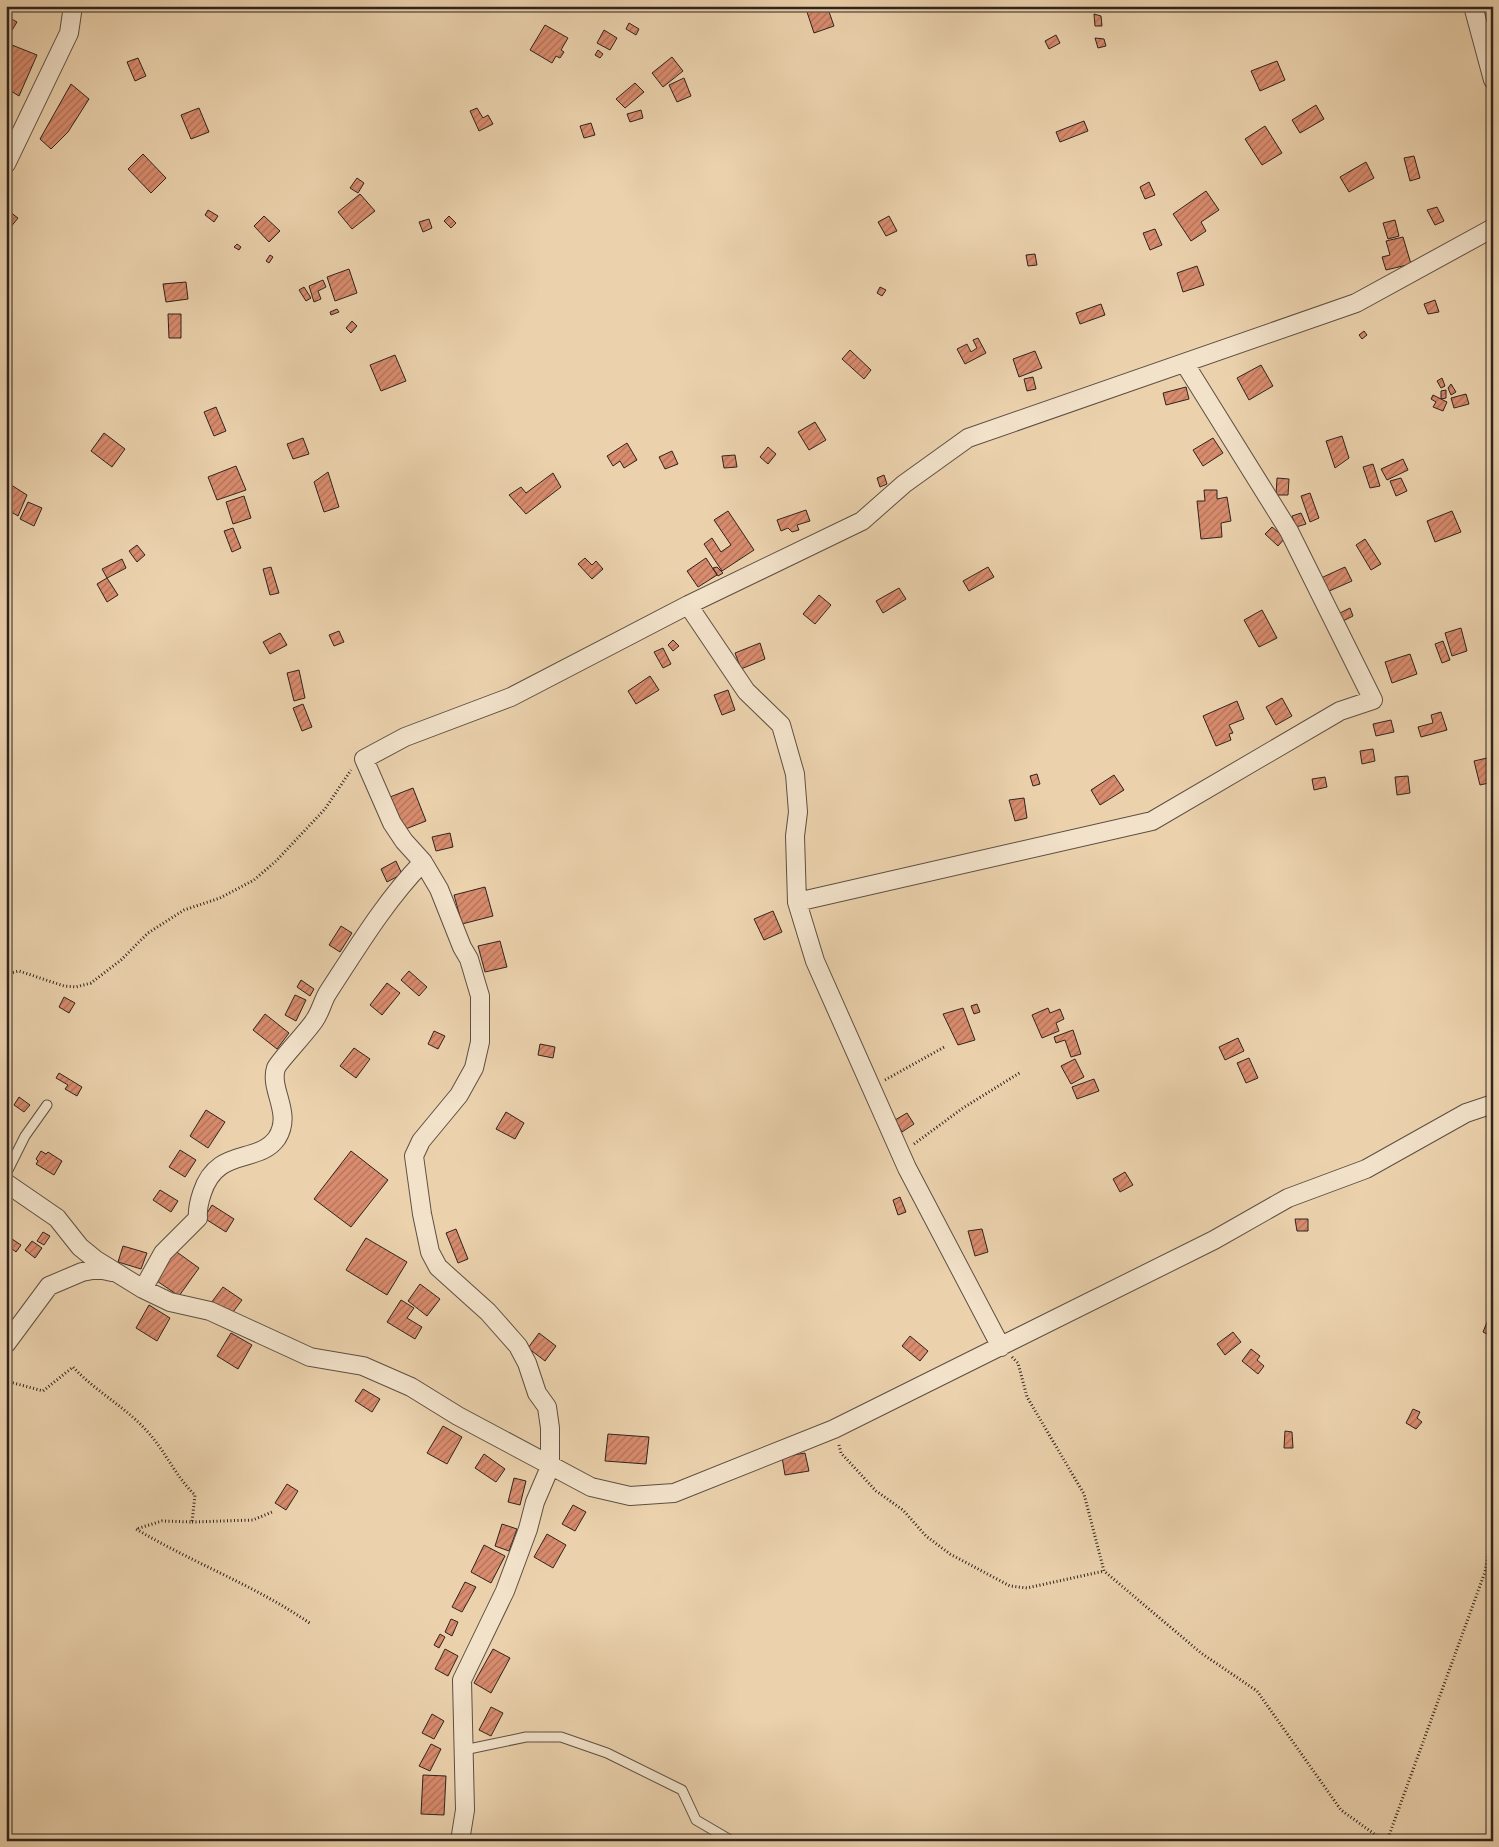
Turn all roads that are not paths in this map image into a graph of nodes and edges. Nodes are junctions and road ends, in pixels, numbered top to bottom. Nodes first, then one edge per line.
1 (73, 6) edge
2 (1473, 6) edge
3 (1493, 80) edge
4 (6, 164) edge
5 (1493, 228) edge
6 (1185, 364) junction
7 (688, 605) junction
8 (423, 862) junction
9 (797, 902) junction
10 (1493, 1104) edge
11 (47, 1105) dead end
12 (6, 1174) edge
13 (6, 1183) edge
14 (115, 1273) junction
15 (143, 1289) junction
16 (6, 1344) edge
17 (1001, 1347) junction
18 (550, 1467) junction
19 (464, 1750) junction
20 (460, 1841) edge
21 (732, 1841) edge

1 - 4 street
2 - 3 street
5 - 6 street
6 - 7 street
6 - 9 street
7 - 8 street
7 - 9 street
8 - 15 street
8 - 18 street
9 - 17 street
10 - 17 street
11 - 12 lane
13 - 14 street
14 - 15 street
14 - 16 street
15 - 18 street
17 - 18 street
18 - 19 street
19 - 20 street
19 - 21 lane

